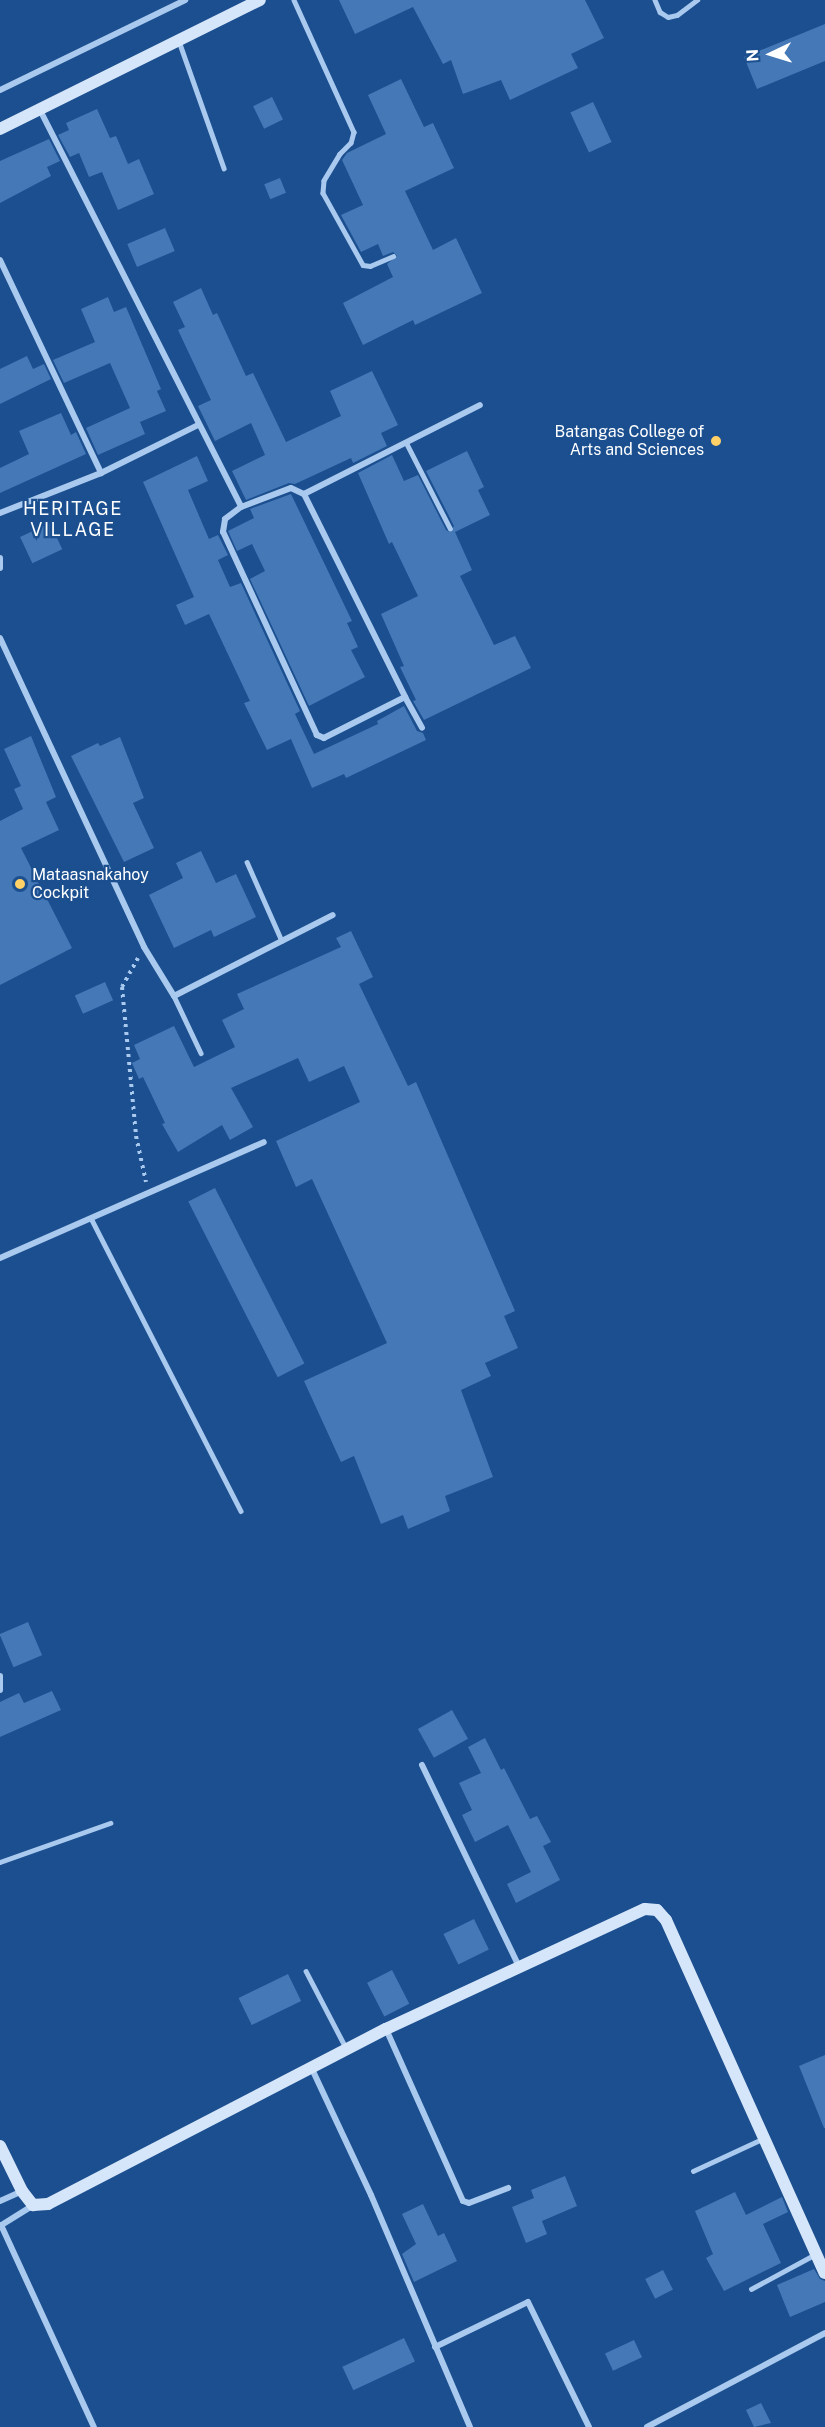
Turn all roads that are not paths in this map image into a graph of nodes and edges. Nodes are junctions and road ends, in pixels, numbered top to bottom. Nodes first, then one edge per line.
1 (185, 0) edge
2 (261, 0) edge
3 (294, 0) edge
4 (654, 0) edge
5 (697, 0) edge
6 (179, 41) junction
7 (0, 90) edge
8 (40, 110) junction
9 (0, 129) edge
10 (224, 168) dead end
11 (393, 256) dead end
12 (0, 260) edge
13 (480, 405) dead end
14 (198, 425) junction
15 (406, 442) junction
16 (101, 473) junction
17 (304, 494) junction
18 (241, 507) junction
19 (0, 513) edge
20 (450, 528) dead end
21 (0, 558) edge
22 (0, 568) edge
23 (0, 638) edge
24 (405, 697) junction
25 (422, 728) dead end
26 (247, 862) dead end
27 (333, 915) dead end
28 (282, 941) junction
29 (174, 996) junction
30 (201, 1053) dead end
31 (264, 1142) dead end
32 (91, 1218) junction
33 (0, 1258) edge
34 (241, 1511) dead end
35 (0, 1676) edge
36 (0, 1690) edge
37 (422, 1765) dead end
38 (110, 1823) dead end
39 (0, 1862) edge
40 (520, 1968) junction
41 (306, 1971) dead end
42 (386, 2029) junction
43 (347, 2050) junction
44 (312, 2069) junction
45 (764, 2138) junction
46 (0, 2146) edge
47 (693, 2171) dead end
48 (508, 2188) dead end
49 (22, 2191) junction
50 (0, 2201) edge
51 (33, 2205) junction
52 (1, 2226) edge
53 (816, 2254) junction
54 (825, 2272) edge
55 (751, 2289) dead end
56 (825, 2333) edge
57 (435, 2347) junction
58 (94, 2427) edge
59 (470, 2427) edge
60 (589, 2427) edge
61 (647, 2427) edge

1 - 7 street
2 - 6 street
3 - 11 lane
4 - 5 lane
6 - 8 street
6 - 10 lane
8 - 9 street
8 - 14 street
12 - 16 street
13 - 15 street
14 - 16 street
14 - 18 street
15 - 17 street
15 - 20 lane
16 - 19 street
17 - 18 street
17 - 24 street
18 - 24 street
21 - 22 street
23 - 29 street
24 - 25 street
26 - 28 lane
27 - 28 street
28 - 29 street
29 - 30 lane
31 - 32 street
32 - 33 street
32 - 34 lane
35 - 36 street
37 - 40 street
38 - 39 lane
40 - 42 street
40 - 45 street
41 - 43 lane
42 - 43 street
42 - 48 street
43 - 44 street
44 - 51 street
44 - 57 street
45 - 47 lane
45 - 53 street
46 - 49 street
49 - 50 street
49 - 51 street
51 - 52 street
52 - 58 street
53 - 54 street
53 - 55 lane
56 - 61 street
57 - 59 street
57 - 60 street

